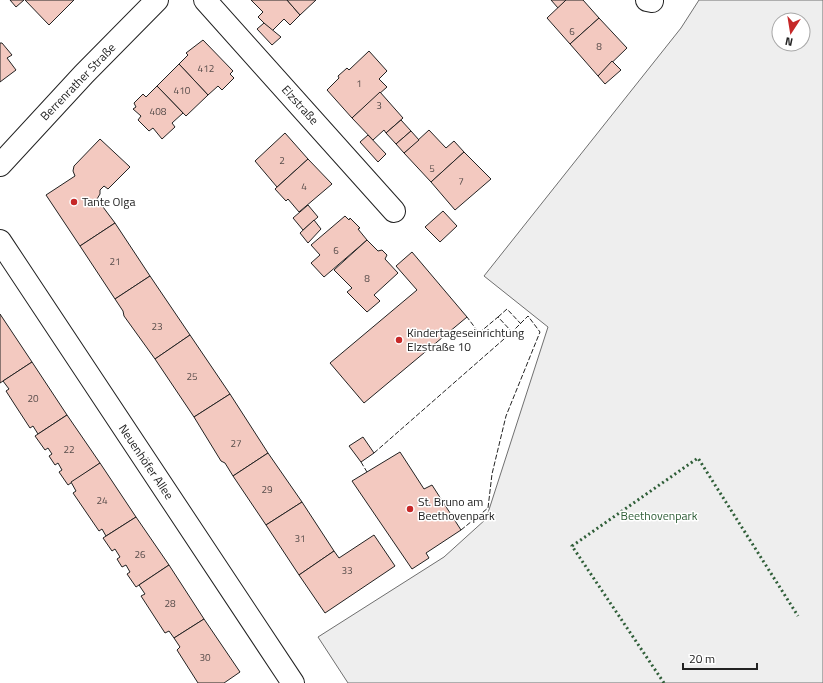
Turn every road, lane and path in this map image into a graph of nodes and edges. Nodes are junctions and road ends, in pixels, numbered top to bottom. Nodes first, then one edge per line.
1 (157, 0) edge
2 (205, 0) edge
3 (0, 165) edge
4 (394, 211) dead end
5 (0, 241) edge
6 (289, 682) edge

1 - 3 street, Berrenrather Straße
2 - 4 street, Elzstraße
5 - 6 street, Neuenhöfer Allee

